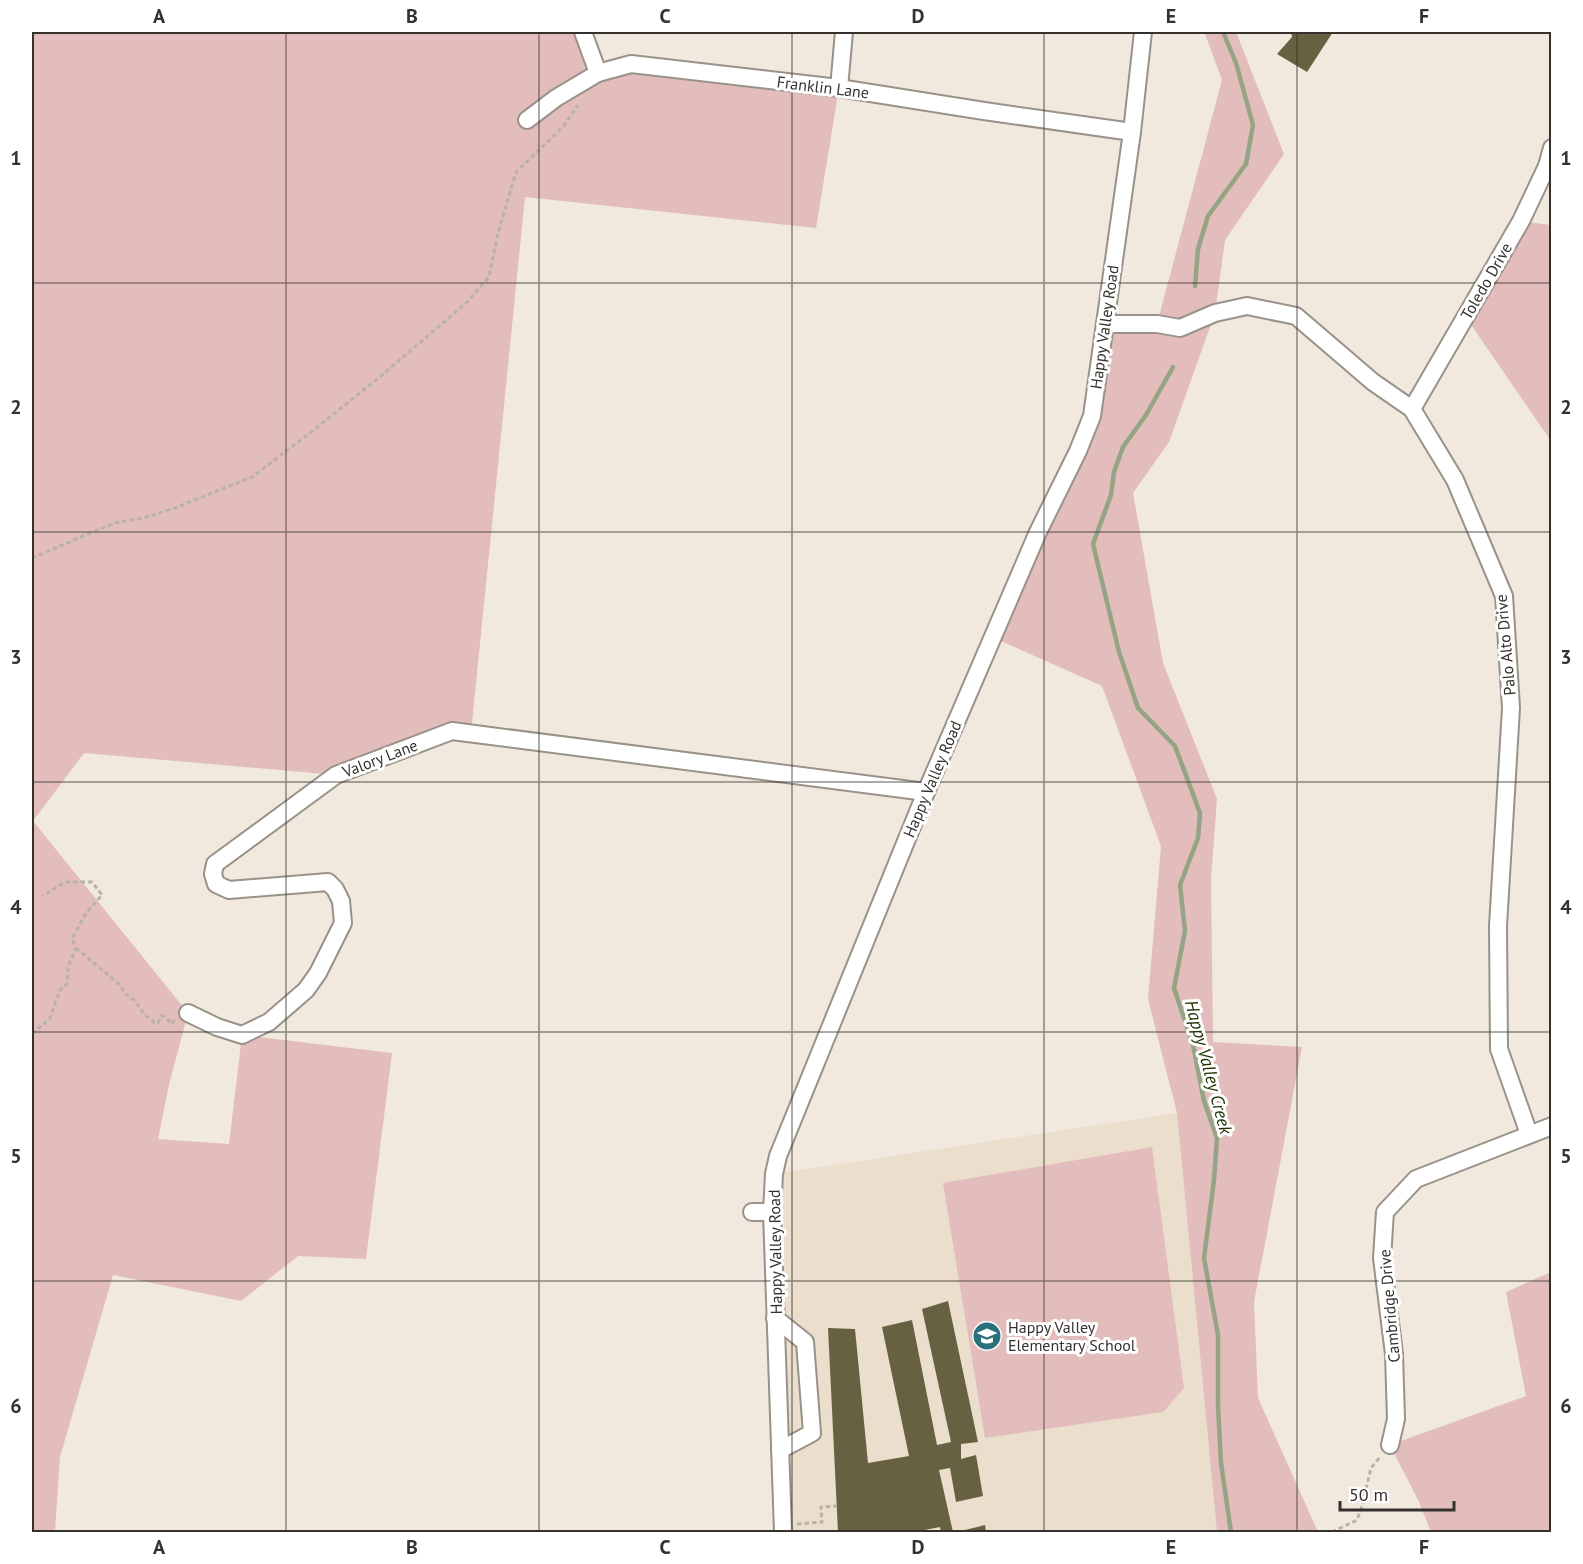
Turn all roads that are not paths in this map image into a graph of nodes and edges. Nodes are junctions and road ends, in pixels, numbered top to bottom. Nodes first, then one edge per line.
1 (583, 32) edge
2 (844, 32) edge
3 (1143, 32) edge
4 (598, 73) junction
5 (839, 88) junction
6 (527, 120) dead end
7 (1132, 132) junction
8 (1551, 148) edge
9 (1104, 324) junction
10 (1412, 409) junction
11 (926, 792) junction
12 (188, 1013) road end
13 (1551, 1126) edge
14 (1529, 1134) junction
15 (752, 1212) dead end
16 (772, 1212) junction
17 (776, 1318) junction
18 (1390, 1445) road end
19 (780, 1450) junction
20 (783, 1528) edge

1 - 4 street
2 - 5 street
3 - 7 street, Happy Valley Road
4 - 5 street, Franklin Lane
4 - 6 street, Franklin Lane
5 - 7 street, Franklin Lane
7 - 9 street, Happy Valley Road
8 - 10 street, Toledo Drive
9 - 10 street, Palo Alto Drive
9 - 11 street, Happy Valley Road
10 - 14 street, Palo Alto Drive
11 - 12 street, Valory Lane
11 - 16 street, Happy Valley Road
13 - 14 street, Cambridge Drive
14 - 18 street, Cambridge Drive
15 - 16 street
16 - 17 street, Happy Valley Road
17 - 19 street, Happy Valley Road
17 - 19 street
19 - 20 street, Happy Valley Road

